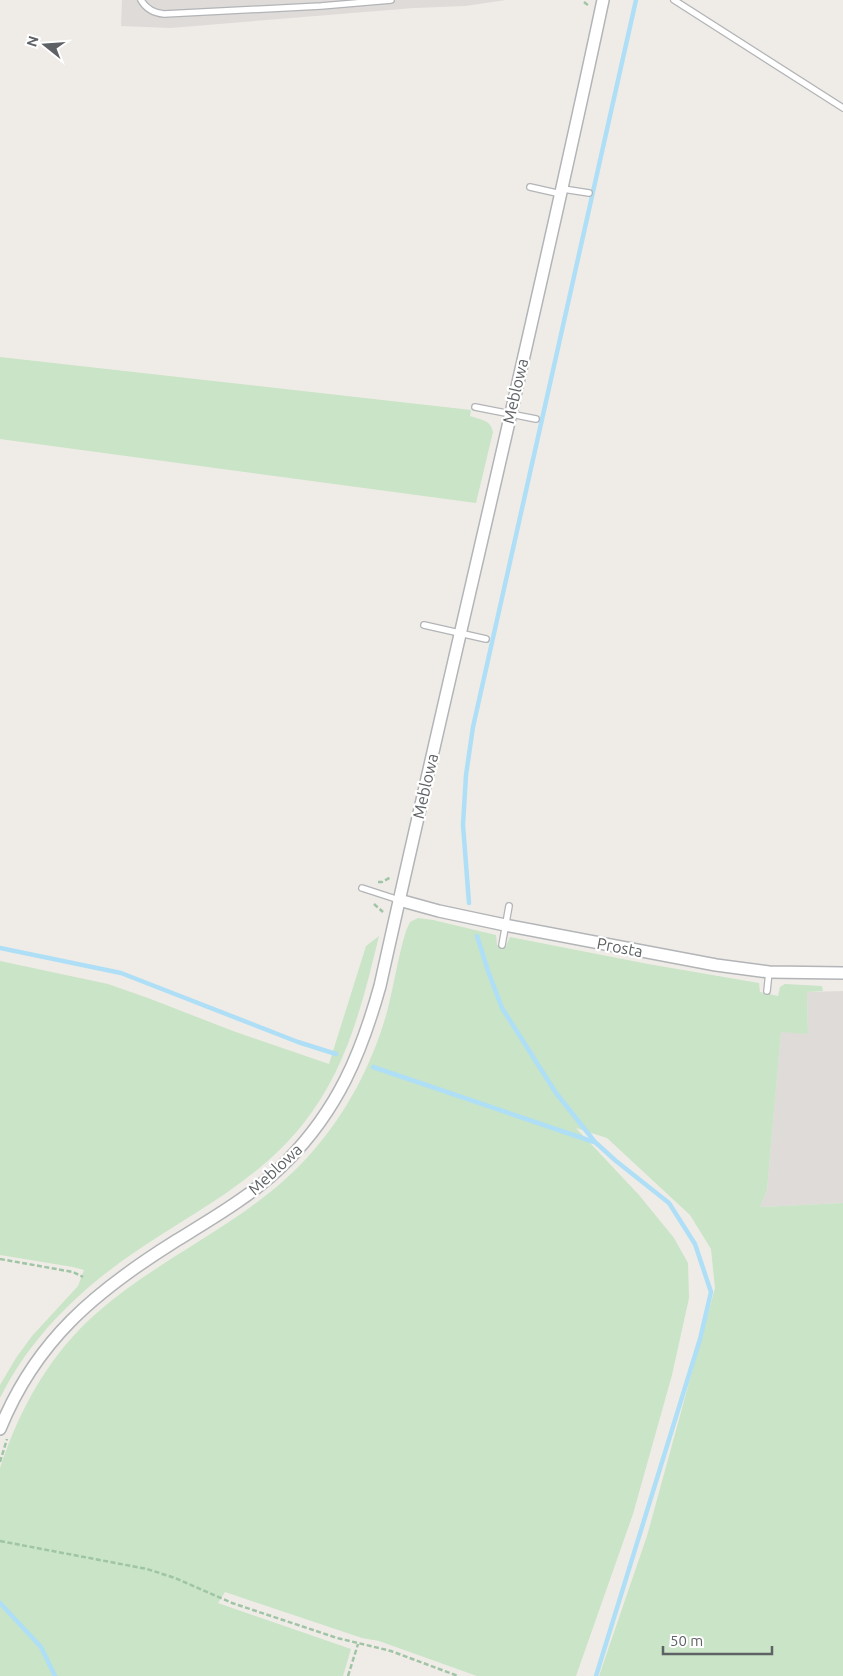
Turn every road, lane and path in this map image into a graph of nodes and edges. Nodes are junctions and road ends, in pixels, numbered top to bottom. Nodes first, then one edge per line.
1 (141, 0) edge
2 (391, 0) edge
3 (603, 0) edge
4 (674, 0) edge
5 (843, 108) edge
6 (530, 187) dead end
7 (562, 192) junction
8 (589, 193) dead end
9 (475, 407) dead end
10 (510, 413) junction
11 (536, 419) dead end
12 (424, 625) dead end
13 (460, 634) junction
14 (486, 639) dead end
15 (362, 888) dead end
16 (399, 900) junction
17 (371, 903) dead end
18 (509, 906) dead end
19 (385, 917) dead end
20 (506, 924) junction
21 (502, 945) dead end
22 (769, 972) junction
23 (843, 973) edge
24 (768, 991) dead end
25 (0, 1259) edge
26 (83, 1277) dead end
27 (0, 1429) edge
28 (0, 1541) edge
29 (358, 1644) junction
30 (348, 1676) edge
31 (458, 1676) edge

1 - 2 lane
3 - 7 street, Meblowa
4 - 5 lane
6 - 7 lane
7 - 8 lane
7 - 10 street, Meblowa
9 - 10 lane
10 - 11 lane
10 - 13 street, Meblowa
12 - 13 lane
13 - 14 lane
13 - 16 street, Meblowa
15 - 16 lane
16 - 20 street, Prosta
16 - 27 street, Meblowa
17 - 19 path
18 - 20 lane
20 - 21 lane
20 - 22 street, Prosta
22 - 23 street, Prosta
22 - 24 lane
25 - 26 path
28 - 29 path
29 - 30 path
29 - 31 path

